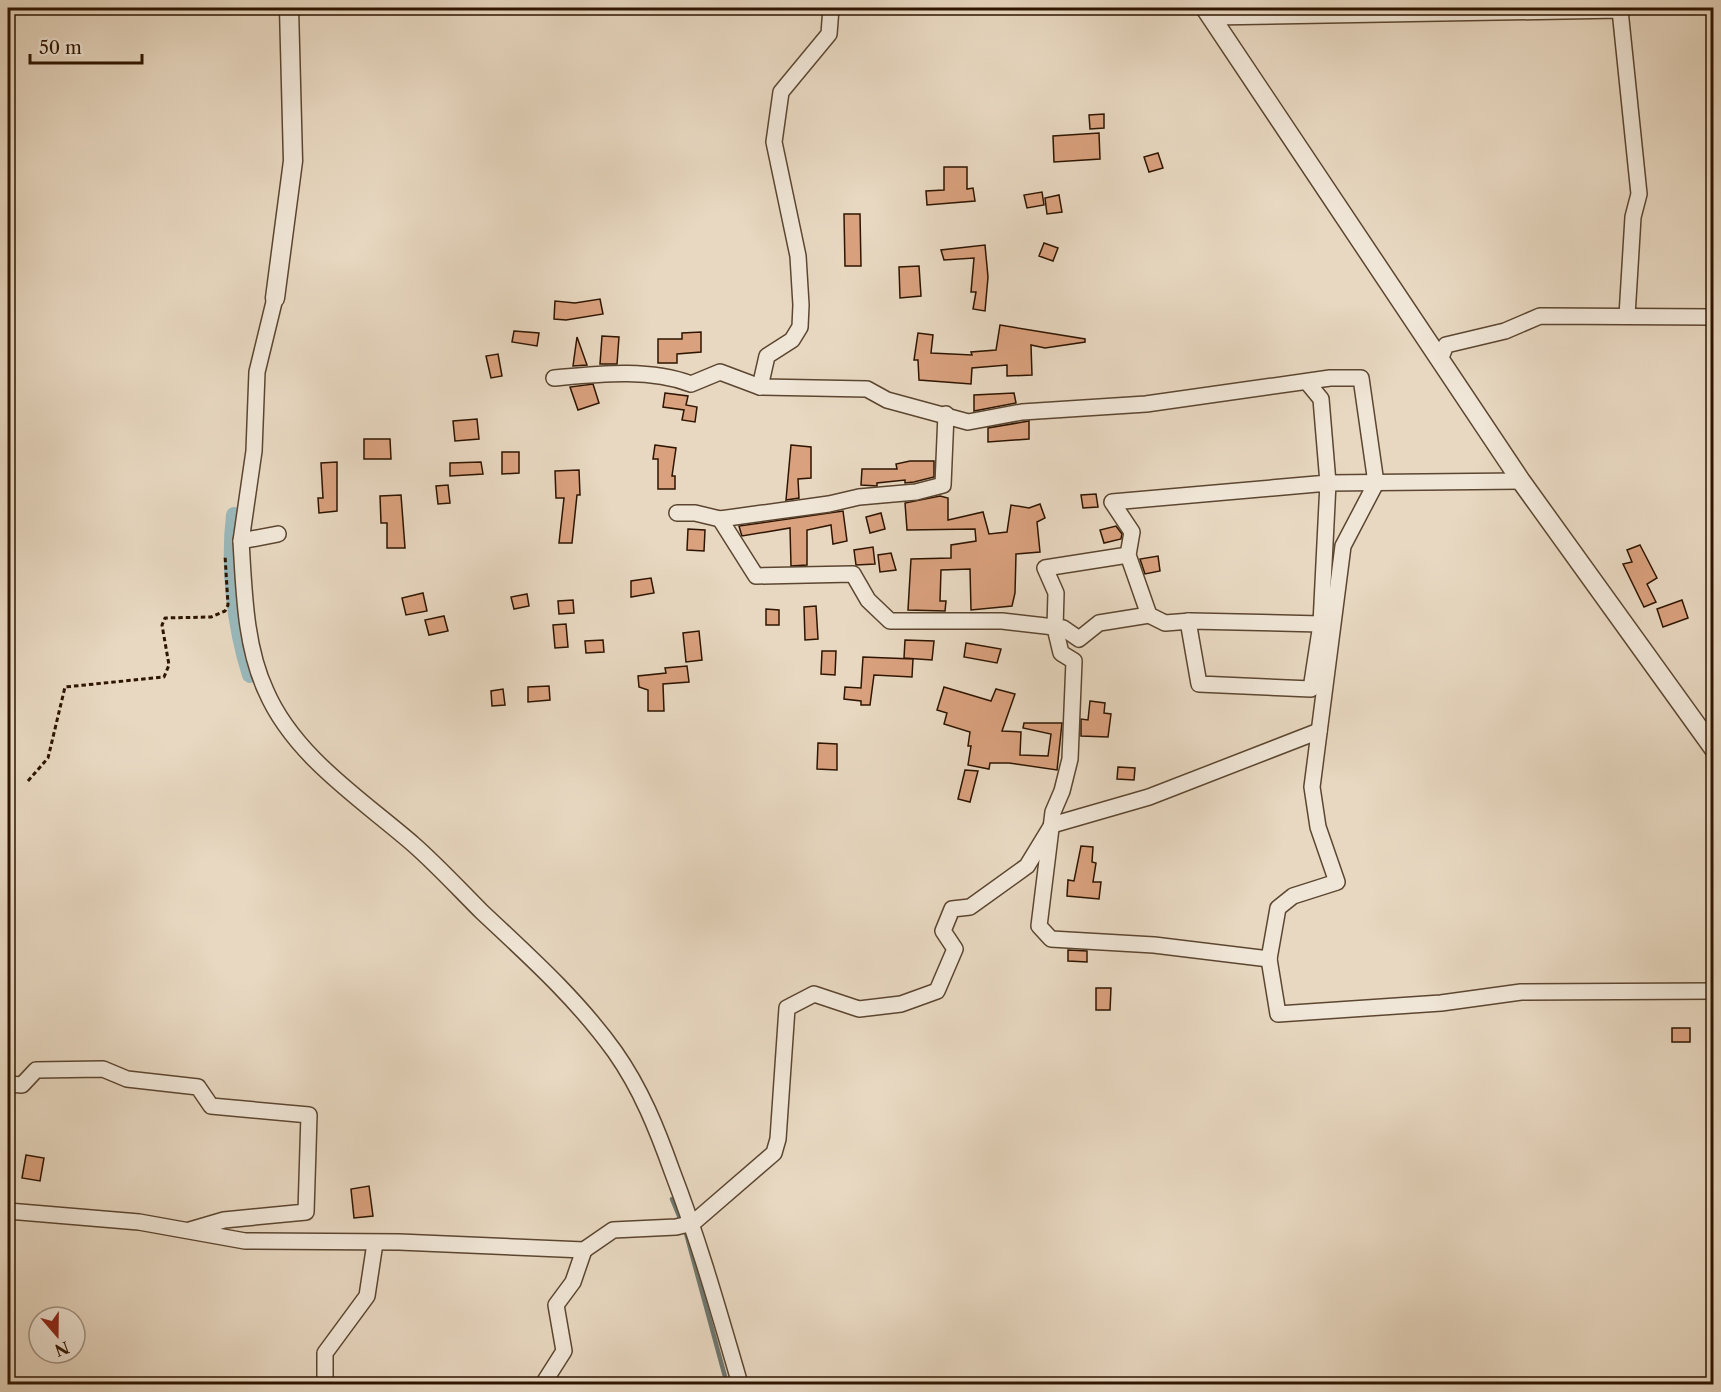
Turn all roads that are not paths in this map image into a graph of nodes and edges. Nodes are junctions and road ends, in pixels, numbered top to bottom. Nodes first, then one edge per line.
1 (290, 8) edge
2 (831, 8) edge
3 (1208, 12) edge
4 (275, 298) joint
5 (1627, 316) junction
6 (1713, 316) edge
7 (1440, 360) junction
8 (554, 378) dead end
9 (1306, 382) junction
10 (760, 387) junction
11 (946, 414) junction
12 (1521, 481) junction
13 (1328, 483) junction
14 (1376, 483) junction
15 (677, 513) dead end
16 (720, 519) junction
17 (278, 534) dead end
18 (241, 541) junction
19 (1128, 555) junction
20 (1149, 615) junction
21 (1188, 621) junction
22 (1321, 624) junction
23 (1055, 628) junction
24 (1318, 731) junction
25 (1713, 749) edge
26 (1052, 825) junction
27 (1269, 958) junction
28 (1713, 991) edge
29 (8, 1084) edge
30 (8, 1211) edge
31 (686, 1224) junction
32 (188, 1231) junction
33 (375, 1243) junction
34 (584, 1250) junction
35 (325, 1384) edge
36 (543, 1384) edge
37 (740, 1384) edge

1 - 4 street
2 - 10 street
3 - 5 street
3 - 7 street
4 - 18 street
5 - 6 street
5 - 7 street
7 - 12 street
8 - 10 street
9 - 11 street
9 - 13 street
9 - 14 street
10 - 11 street
11 - 16 street
12 - 14 street
12 - 25 street
13 - 14 street
13 - 19 street
13 - 22 street
14 - 24 street
15 - 16 street
16 - 23 street
17 - 18 street
18 - 31 street
19 - 20 street
19 - 23 street
20 - 21 street
20 - 23 street
21 - 22 street
21 - 22 street
23 - 26 street
24 - 26 street
24 - 27 street
26 - 27 street
26 - 31 street
27 - 28 street
29 - 32 street
30 - 32 street
31 - 34 street
31 - 37 street
32 - 33 street
33 - 34 street
33 - 35 street
34 - 36 street

